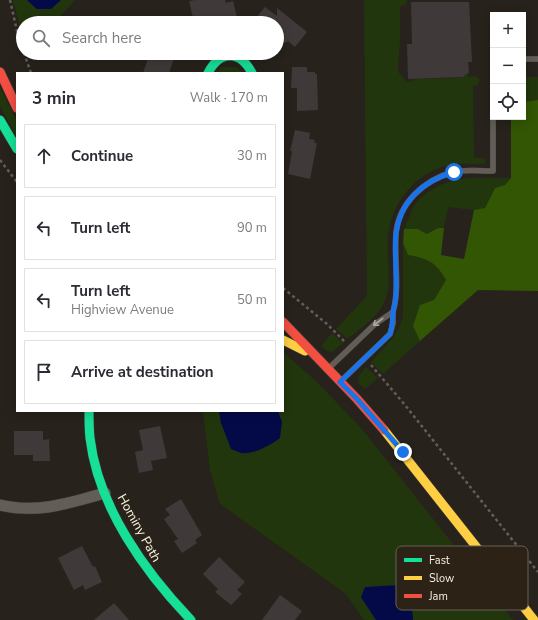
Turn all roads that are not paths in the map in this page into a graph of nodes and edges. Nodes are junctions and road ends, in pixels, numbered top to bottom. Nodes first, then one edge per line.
1 (526, 59) edge
2 (538, 59) edge
3 (218, 60) edge
4 (243, 60) edge
5 (0, 72) edge
6 (209, 72) edge
7 (251, 72) edge
8 (493, 84) edge
9 (16, 106) edge
10 (0, 120) edge
11 (16, 147) edge
12 (393, 312) junction
13 (284, 323) edge
14 (284, 341) edge
15 (314, 356) junction
16 (327, 369) junction
17 (340, 382) junction
18 (89, 412) edge
19 (106, 493) junction
20 (0, 505) edge
21 (476, 546) edge
22 (526, 610) edge
23 (191, 620) edge
24 (534, 620) edge

1 - 2 lane
3 - 6 street
4 - 7 street
5 - 9 street
8 - 12 lane
10 - 11 street
12 -> 16 lane
12 - 17 lane
13 - 15 street
14 - 15 street
15 - 16 street
16 - 17 street
17 - 21 street
18 - 19 street, Hominy Path
19 - 20 street
19 - 23 street, Hominy Path
22 - 24 street

